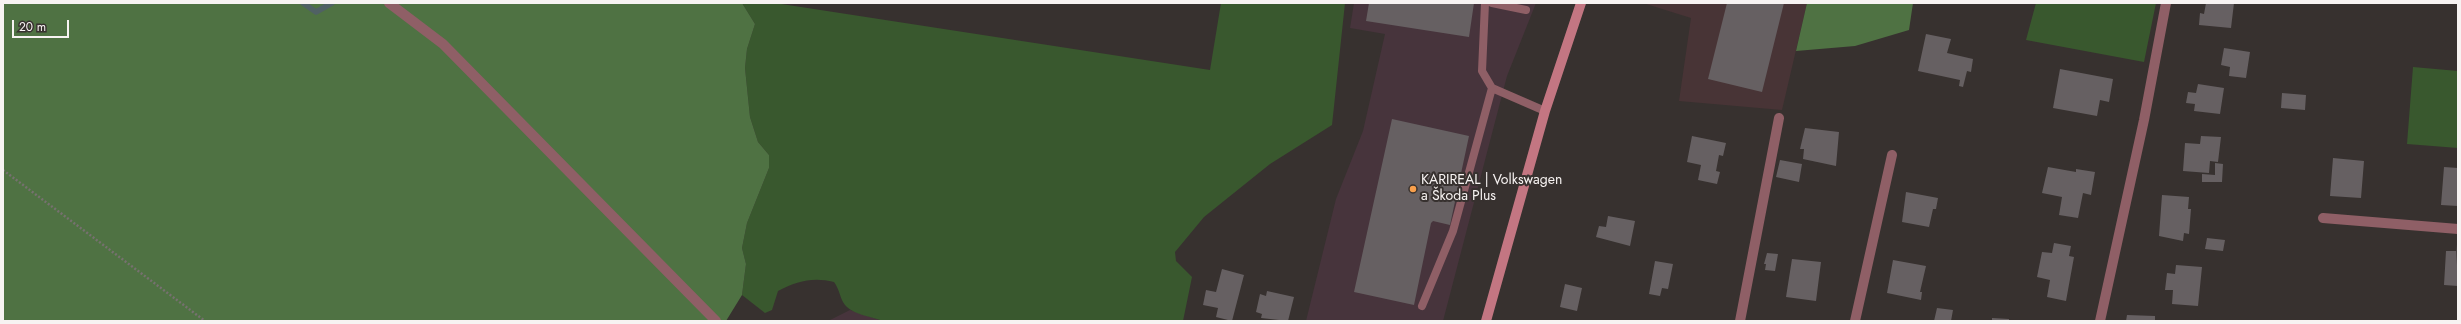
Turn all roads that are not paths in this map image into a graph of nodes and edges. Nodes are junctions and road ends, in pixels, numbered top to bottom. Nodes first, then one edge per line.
1 (389, 3) edge
2 (1485, 3) edge
3 (1492, 3) edge
4 (1581, 3) edge
5 (2166, 3) edge
6 (1526, 10) dead end
7 (1492, 88) junction
8 (1545, 111) junction
9 (1779, 118) dead end
10 (1892, 155) dead end
11 (2324, 218) dead end
12 (2458, 230) edge
13 (1422, 306) dead end
14 (716, 321) edge
15 (1486, 321) edge
16 (1740, 321) edge
17 (1855, 321) edge
18 (2100, 321) edge

1 - 14 street
2 - 7 lane
3 - 6 lane
4 - 8 main road
5 - 18 street
7 - 8 lane
7 - 13 lane
8 - 15 main road
9 - 16 street
10 - 17 street
11 - 12 street

